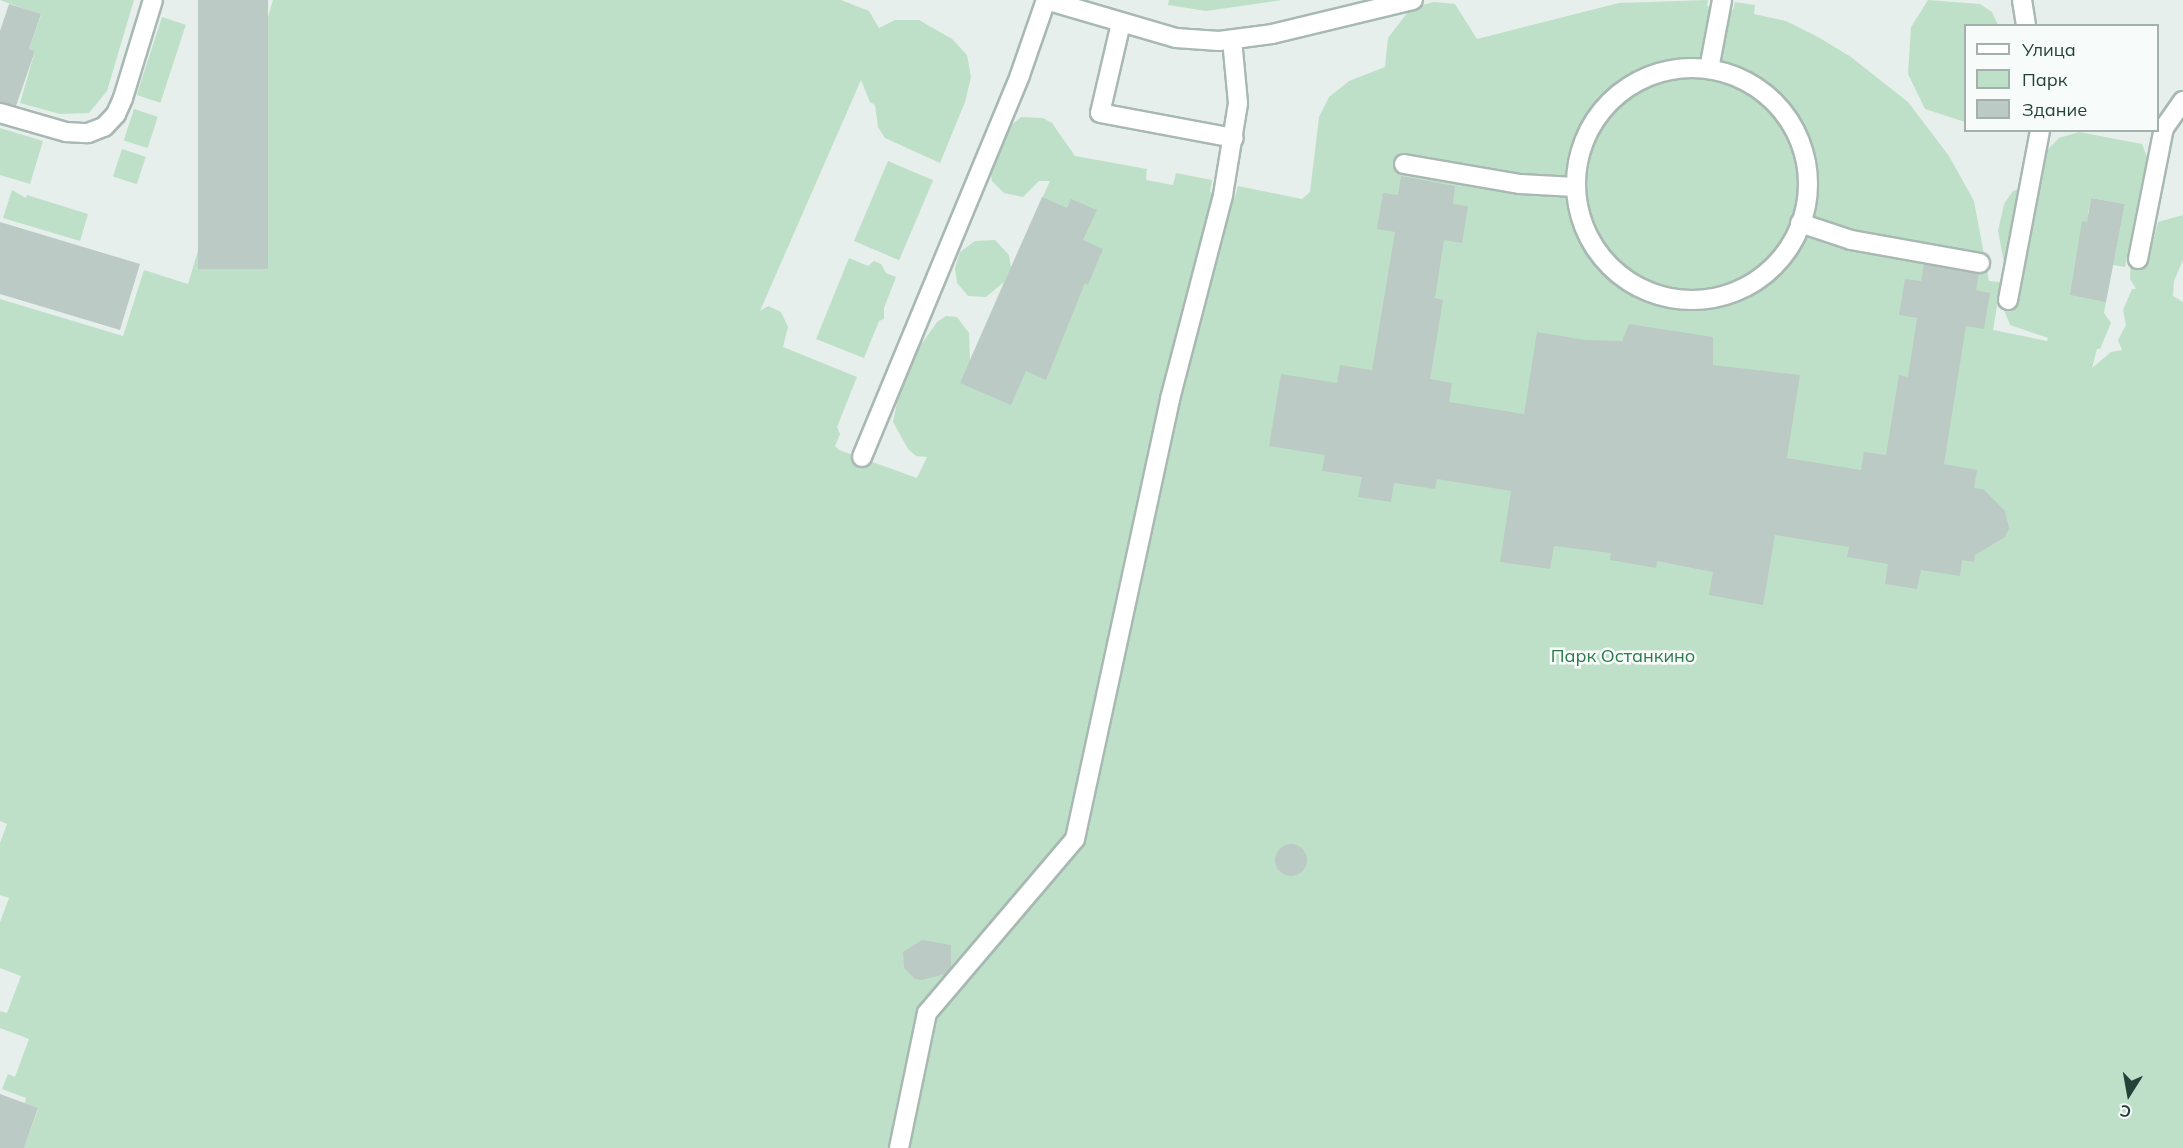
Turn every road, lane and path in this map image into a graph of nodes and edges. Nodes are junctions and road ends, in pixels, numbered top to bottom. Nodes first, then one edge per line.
1 (153, 0) edge
2 (1046, 0) edge
3 (1413, 0) edge
4 (1722, 0) edge
5 (2022, 0) edge
6 (1121, 23) junction
7 (2026, 24) edge
8 (1232, 40) junction
9 (1709, 69) junction
10 (2183, 101) edge
11 (0, 113) edge
12 (2161, 128) edge
13 (2040, 132) edge
14 (1234, 138) junction
15 (1404, 164) dead end
16 (1575, 187) junction
17 (1800, 223) junction
18 (2138, 259) dead end
19 (1980, 263) dead end
20 (2008, 300) dead end
21 (862, 457) dead end
22 (899, 1148) edge

1 - 11 street
2 - 6 street
2 - 21 street
3 - 8 street
4 - 9 street
5 - 7 street
6 - 8 street
6 - 14 street
8 - 14 street
9 - 16 street
9 - 17 street
10 - 12 street
12 - 18 street
13 - 20 street
14 - 22 street
15 - 16 street
16 - 17 street
17 - 19 street

